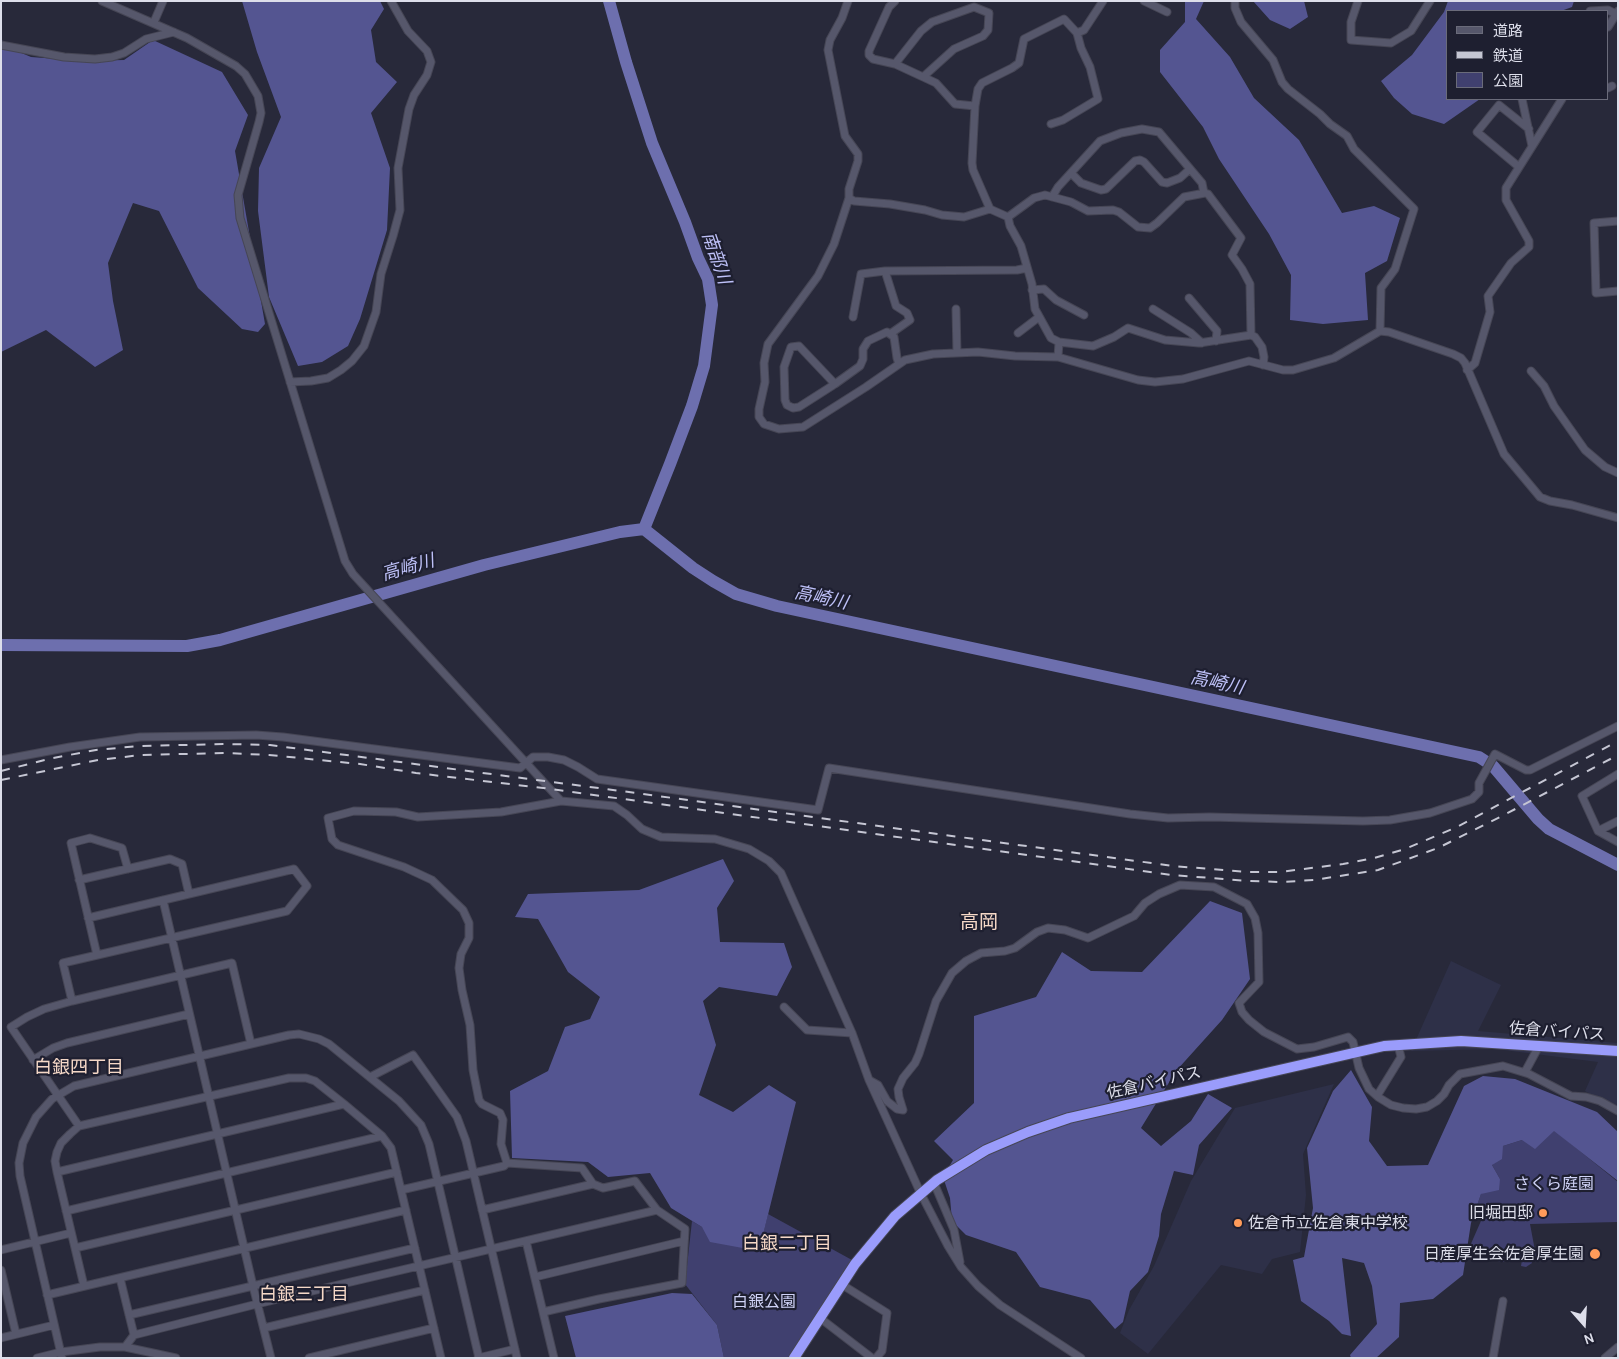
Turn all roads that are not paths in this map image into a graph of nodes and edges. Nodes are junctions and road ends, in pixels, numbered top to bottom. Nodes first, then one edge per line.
1 (102, 1) edge
2 (163, 1) edge
3 (391, 1) edge
4 (848, 1) edge
5 (895, 1) edge
6 (1103, 1) edge
7 (1144, 1) edge
8 (1235, 1) edge
9 (1358, 1) edge
10 (1430, 1) edge
11 (1167, 12) dead end
12 (1617, 12) edge
13 (154, 22) junction
14 (1609, 25) edge
15 (174, 32) junction
16 (1077, 33) junction
17 (1, 45) edge
18 (895, 64) junction
19 (923, 77) junction
20 (1522, 100) edge
21 (1561, 100) edge
22 (975, 106) junction
23 (1051, 124) dead end
24 (1529, 129) junction
25 (1532, 146) junction
26 (1519, 167) junction
27 (1190, 169) junction
28 (1071, 173) junction
29 (1204, 193) junction
30 (1052, 197) junction
31 (849, 198) junction
32 (990, 210) junction
33 (1008, 217) junction
34 (1618, 221) edge
35 (1027, 268) junction
36 (885, 271) junction
37 (1032, 290) junction
38 (1618, 291) edge
39 (1189, 298) dead end
40 (956, 308) dead end
41 (1153, 309) dead end
42 (1084, 315) dead end
43 (853, 317) dead end
44 (1039, 317) junction
45 (1380, 331) junction
46 (1018, 333) dead end
47 (890, 334) junction
48 (1251, 335) junction
49 (1216, 340) junction
50 (1059, 342) junction
51 (1202, 343) junction
52 (957, 353) junction
53 (1058, 357) junction
54 (899, 364) junction
55 (1263, 365) junction
56 (1467, 370) junction
57 (1531, 370) dead end
58 (290, 382) junction
59 (835, 384) junction
60 (1618, 473) edge
61 (1618, 518) edge
62 (1618, 726) edge
63 (1, 760) edge
64 (527, 764) junction
65 (1618, 774) edge
66 (561, 801) junction
67 (1618, 821) edge
68 (1598, 832) junction
69 (1618, 842) edge
70 (128, 869) junction
71 (80, 880) junction
72 (189, 894) junction
73 (162, 900) junction
74 (88, 918) junction
75 (171, 938) junction
76 (97, 956) junction
77 (180, 976) junction
78 (72, 1001) junction
79 (784, 1007) dead end
80 (189, 1014) junction
81 (852, 1033) junction
82 (251, 1044) junction
83 (1398, 1045) junction
84 (1539, 1046) junction
85 (1618, 1051) edge
86 (1355, 1052) junction
87 (199, 1056) junction
88 (33, 1060) junction
89 (1525, 1072) junction
90 (370, 1077) junction
91 (869, 1080) junction
92 (58, 1095) junction
93 (209, 1096) junction
94 (1377, 1096) junction
95 (344, 1104) junction
96 (1618, 1112) edge
97 (79, 1126) junction
98 (218, 1134) junction
99 (382, 1136) junction
100 (508, 1163) junction
101 (57, 1172) junction
102 (227, 1172) junction
103 (397, 1172) junction
104 (474, 1173) junction
105 (438, 1182) junction
106 (934, 1182) junction
107 (593, 1184) junction
108 (402, 1190) junction
109 (921, 1194) junction
110 (66, 1210) junction
111 (236, 1210) junction
112 (406, 1210) junction
113 (482, 1210) junction
114 (657, 1210) junction
115 (71, 1233) junction
116 (526, 1241) junction
117 (684, 1241) junction
118 (35, 1242) junction
119 (75, 1248) junction
120 (245, 1248) junction
121 (415, 1248) junction
122 (492, 1249) junction
123 (1, 1250) edge
124 (455, 1258) junction
125 (419, 1266) junction
126 (961, 1267) junction
127 (1, 1270) edge
128 (534, 1277) junction
129 (120, 1278) junction
130 (842, 1284) junction
131 (84, 1286) junction
132 (253, 1286) junction
133 (425, 1290) junction
134 (47, 1295) junction
135 (1503, 1301) dead end
136 (257, 1304) junction
137 (543, 1312) junction
138 (129, 1315) junction
139 (820, 1318) junction
140 (54, 1325) junction
141 (264, 1328) junction
142 (434, 1328) junction
143 (16, 1334) junction
144 (134, 1335) junction
145 (1, 1338) edge
146 (125, 1347) junction
147 (1618, 1347) edge
148 (515, 1349) junction
149 (61, 1355) edge
150 (37, 1358) edge
151 (176, 1358) edge
152 (271, 1358) edge
153 (309, 1358) edge
154 (441, 1358) edge
155 (479, 1358) edge
156 (517, 1358) edge
157 (554, 1358) edge
158 (794, 1358) edge
159 (872, 1358) edge
160 (876, 1358) edge
161 (1081, 1358) edge
162 (1493, 1358) edge
163 (1605, 1358) edge

1 - 13 street
2 - 13 street
3 - 58 street
4 - 31 street
5 - 18 street
6 - 16 street
7 - 11 street
8 - 45 street
9 - 10 street
12 - 14 street
13 - 15 street
15 - 17 street
15 - 58 street
16 - 22 street
16 - 23 street
18 - 19 street
18 - 19 street
19 - 22 street
20 - 24 street
21 - 25 street
22 - 32 street
24 - 25 street
24 - 26 street
25 - 26 street
26 - 56 street
27 - 28 street
27 - 28 street
27 - 29 street
28 - 30 street
29 - 30 street
29 - 48 street
30 - 33 street
31 - 32 street
31 - 54 street
32 - 33 street
33 - 35 street
34 - 38 street
35 - 36 street
35 - 37 street
36 - 43 street
36 - 47 street
37 - 42 street
37 - 44 street
39 - 49 street
40 - 52 street
41 - 51 street
44 - 46 street
44 - 50 street
45 - 55 street
45 - 56 street
47 - 54 street
47 - 59 street
48 - 49 street
48 - 55 street
49 - 51 street
50 - 51 street
50 - 53 street
52 - 53 street
52 - 54 street
53 - 55 street
56 - 61 street
57 - 60 street
58 - 64 street
59 - 59 street
62 - 64 street
63 - 64 street
64 - 66 street
65 - 68 street
66 - 81 street
66 - 100 street
67 - 68 street
68 - 69 street
70 - 71 street
70 - 71 street
70 - 72 street
71 - 74 street
72 - 73 street
72 - 75 street
73 - 74 street
73 - 75 street
74 - 76 street
75 - 76 street
75 - 77 street
76 - 78 street
77 - 78 street
77 - 80 street
77 - 82 street
78 - 88 street
79 - 81 street
80 - 87 street
80 - 88 street
81 - 91 street
82 - 87 street
82 - 90 street
83 - 84 highway, 佐倉バイパス
83 - 86 highway, 佐倉バイパス
83 - 94 street
84 - 85 highway, 佐倉バイパス
84 - 89 street
86 - 91 street
86 - 94 street
86 - 106 highway, 佐倉バイパス
87 - 92 street
87 - 93 street
88 - 92 street
89 - 94 street
89 - 96 street
90 - 104 street
90 - 105 street
91 - 109 street
92 - 97 street
92 - 118 street
93 - 95 street
93 - 97 street
93 - 98 street
95 - 98 street
95 - 99 street
97 - 101 street
98 - 101 street
98 - 102 street
99 - 102 street
99 - 103 street
100 - 104 street
100 - 107 street
101 - 110 street
102 - 110 street
102 - 111 street
103 - 108 street
103 - 111 street
104 - 105 street
104 - 113 street
105 - 108 street
105 - 124 street
106 - 109 highway, 佐倉バイパス
106 - 126 street
107 - 113 street
107 - 114 street
108 - 112 street
109 - 126 street
109 - 130 highway, 佐倉バイパス
110 - 115 street
111 - 119 street
111 - 120 street
112 - 120 street
112 - 121 street
113 - 122 street
114 - 116 street
114 - 117 street
115 - 118 street
115 - 119 street
116 - 122 street
116 - 128 street
117 - 128 street
117 - 137 street
118 - 123 street
118 - 134 street
119 - 131 street
120 - 129 street
120 - 132 street
121 - 125 street
121 - 132 street
122 - 124 street
122 - 148 street
124 - 125 street
124 - 155 street
125 - 133 street
125 - 136 street
126 - 161 street
127 - 143 street
128 - 137 street
129 - 131 street
129 - 138 street
130 - 139 highway, 佐倉バイパス
130 - 160 street
131 - 134 street
132 - 136 street
132 - 138 street
133 - 141 street
133 - 142 street
134 - 140 street
135 - 162 street
136 - 141 street
136 - 144 street
137 - 157 street
138 - 144 street
139 - 158 highway, 佐倉バイパス
139 - 159 street
140 - 143 street
140 - 149 street
141 - 152 street
142 - 153 street
142 - 154 street
143 - 145 street
144 - 146 street
146 - 149 street
146 - 151 street
147 - 163 street
148 - 155 street
148 - 156 street
149 - 150 street

